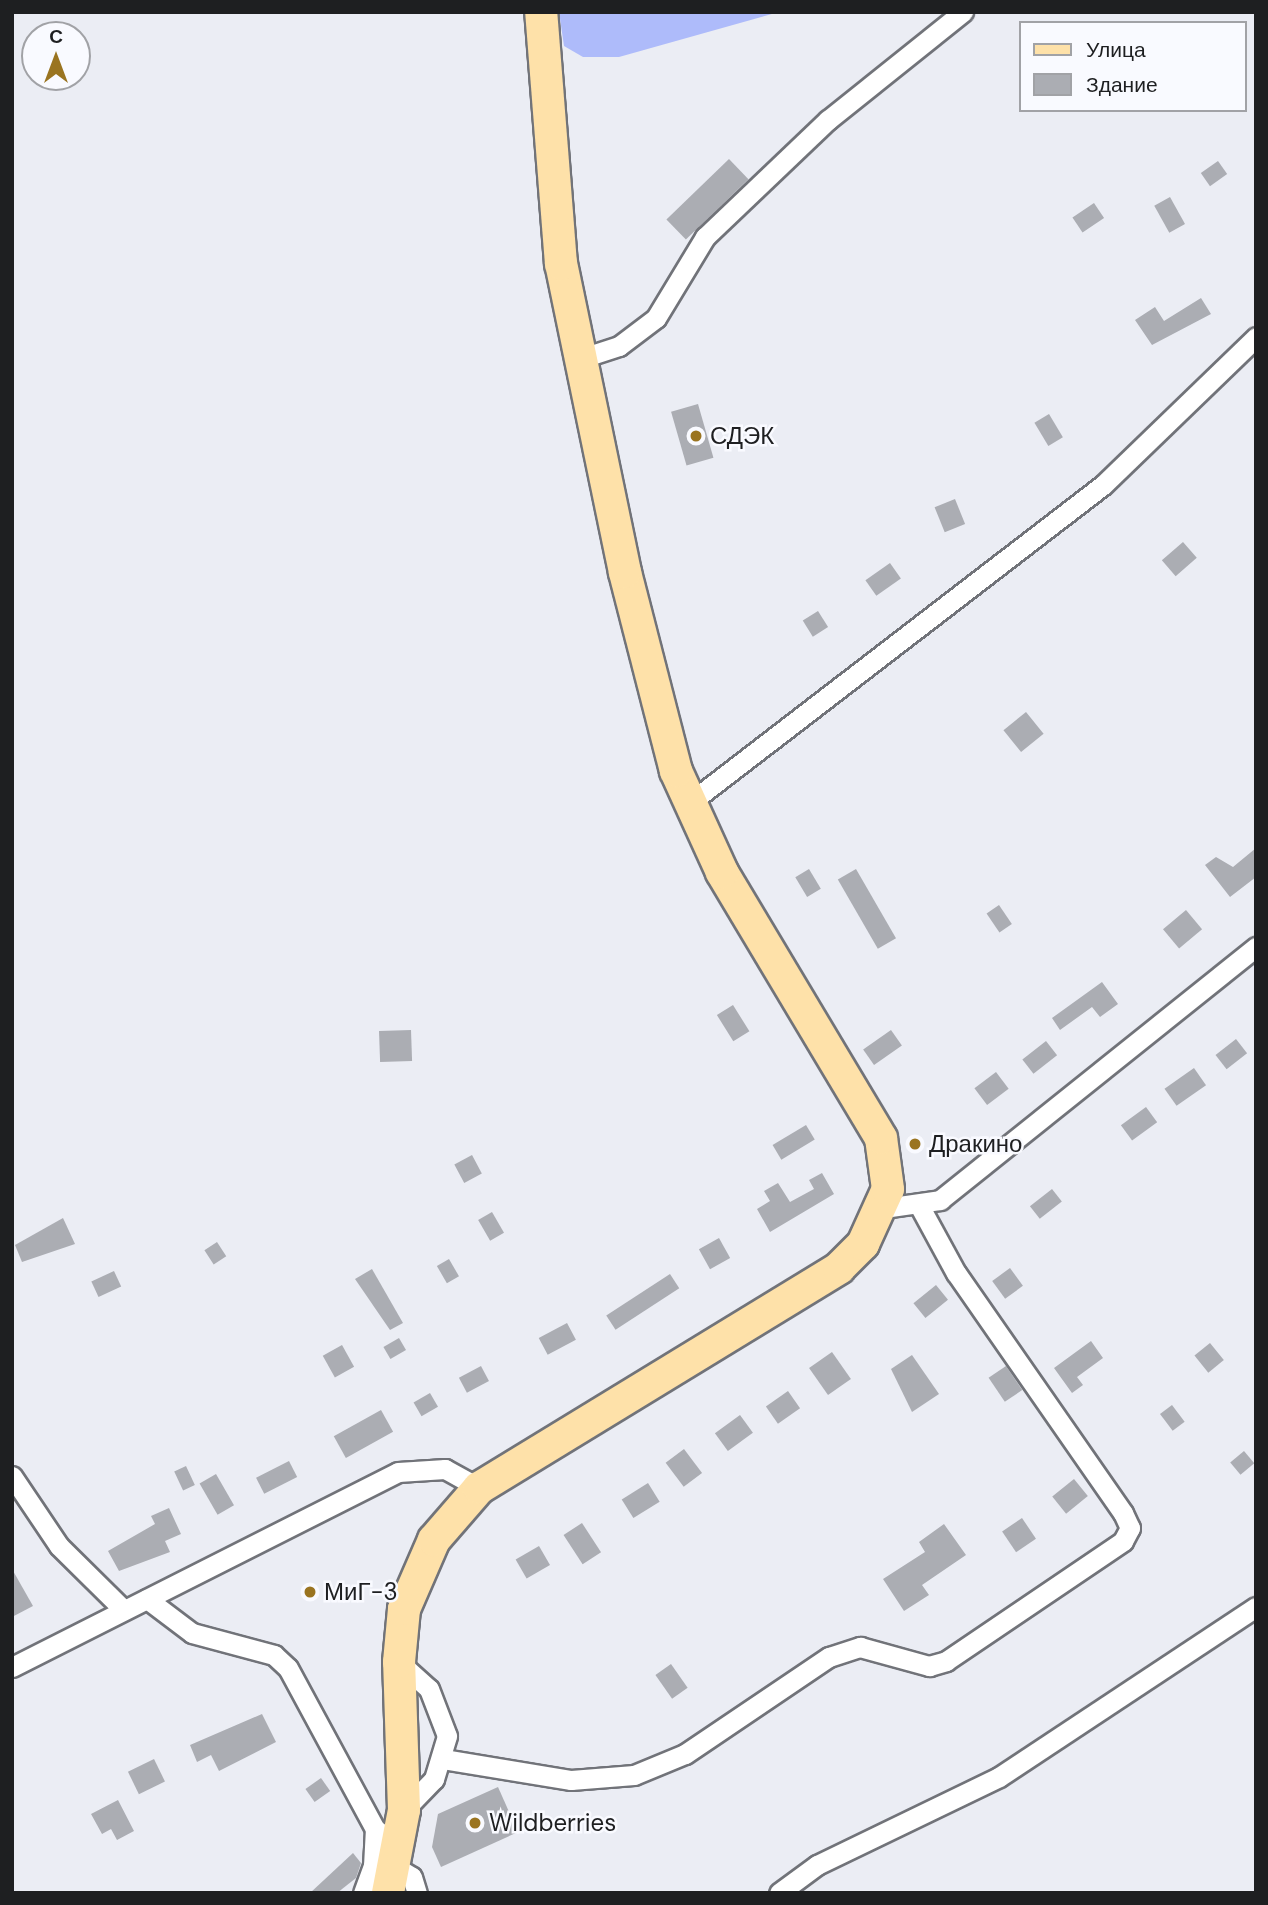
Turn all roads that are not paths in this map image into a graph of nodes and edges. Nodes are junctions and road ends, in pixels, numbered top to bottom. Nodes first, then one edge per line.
1 (541, 12) edge
2 (963, 12) edge
3 (1256, 337) edge
4 (579, 359) junction
5 (688, 804) junction
6 (1256, 947) edge
7 (920, 1207) junction
8 (884, 1208) junction
9 (12, 1476) edge
10 (479, 1488) junction
11 (147, 1599) junction
12 (1256, 1607) edge
13 (124, 1610) junction
14 (399, 1662) junction
15 (12, 1667) edge
16 (443, 1759) junction
17 (404, 1810) junction
18 (390, 1859) edge
19 (363, 1893) edge
20 (417, 1893) edge
21 (779, 1893) edge

1 - 4 main road
2 - 4 street
3 - 5 street
4 - 5 main road
5 - 8 main road
6 - 7 street
7 - 8 street
7 - 16 street
8 - 10 main road
9 - 13 street
10 - 11 street
10 - 14 main road
11 - 13 street
11 - 18 street
12 - 21 street
13 - 15 street
14 - 16 street
14 - 17 main road
16 - 17 street
17 - 18 main road
18 - 19 street
18 - 20 street

